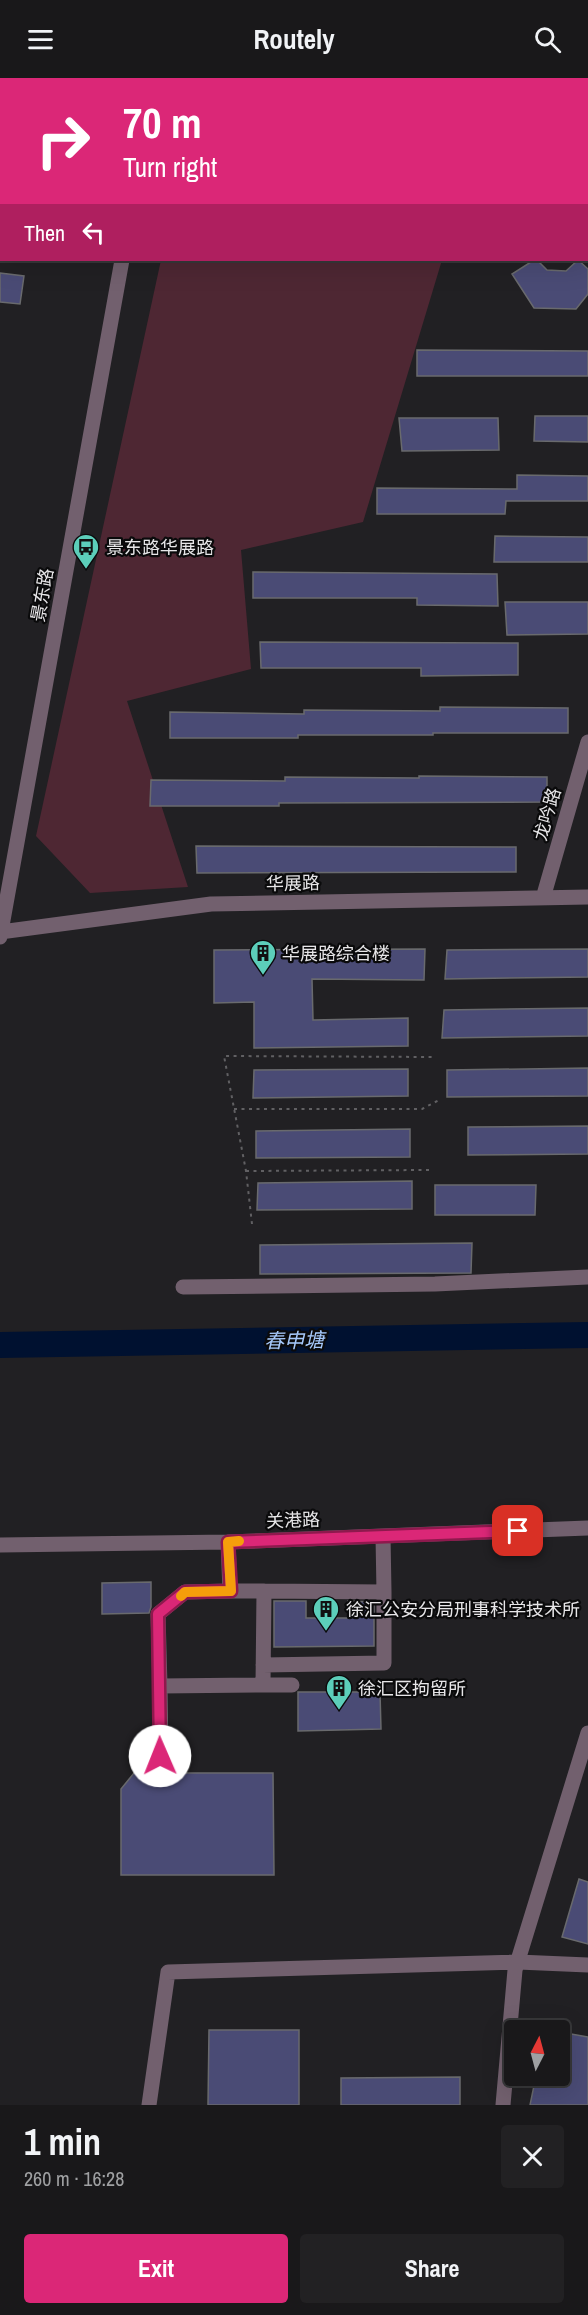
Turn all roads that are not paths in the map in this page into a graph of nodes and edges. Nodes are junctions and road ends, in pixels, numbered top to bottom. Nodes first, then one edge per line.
1 (122, 261) edge
2 (588, 742) edge
3 (588, 897) edge
4 (543, 898) junction
5 (0, 933) edge
6 (588, 1277) edge
7 (183, 1287) dead end
8 (588, 1528) edge
9 (383, 1536) junction
10 (228, 1542) junction
11 (0, 1545) edge
12 (231, 1591) junction
13 (264, 1591) junction
14 (384, 1592) junction
15 (263, 1665) junction
16 (263, 1684) junction
17 (292, 1685) dead end
18 (160, 1686) junction
19 (588, 1733) edge
20 (160, 1756) dead end
21 (518, 1962) junction
22 (588, 1965) edge
23 (149, 2105) edge
24 (503, 2105) edge

1 - 5 street, 景东路
2 - 4 street, 龙吟路
3 - 4 street, 华展路
4 - 5 street, 华展路
6 - 7 street
8 - 9 street, 关港路
9 - 10 street, 关港路
9 - 14 street
10 - 11 street, 关港路
10 - 12 street
12 - 13 street
12 - 18 street
13 - 14 street
13 - 15 street
14 - 15 street
15 - 16 street
16 - 17 street
16 - 18 street
18 - 20 street
19 - 21 street
21 - 22 street
21 - 23 street
21 - 24 street

